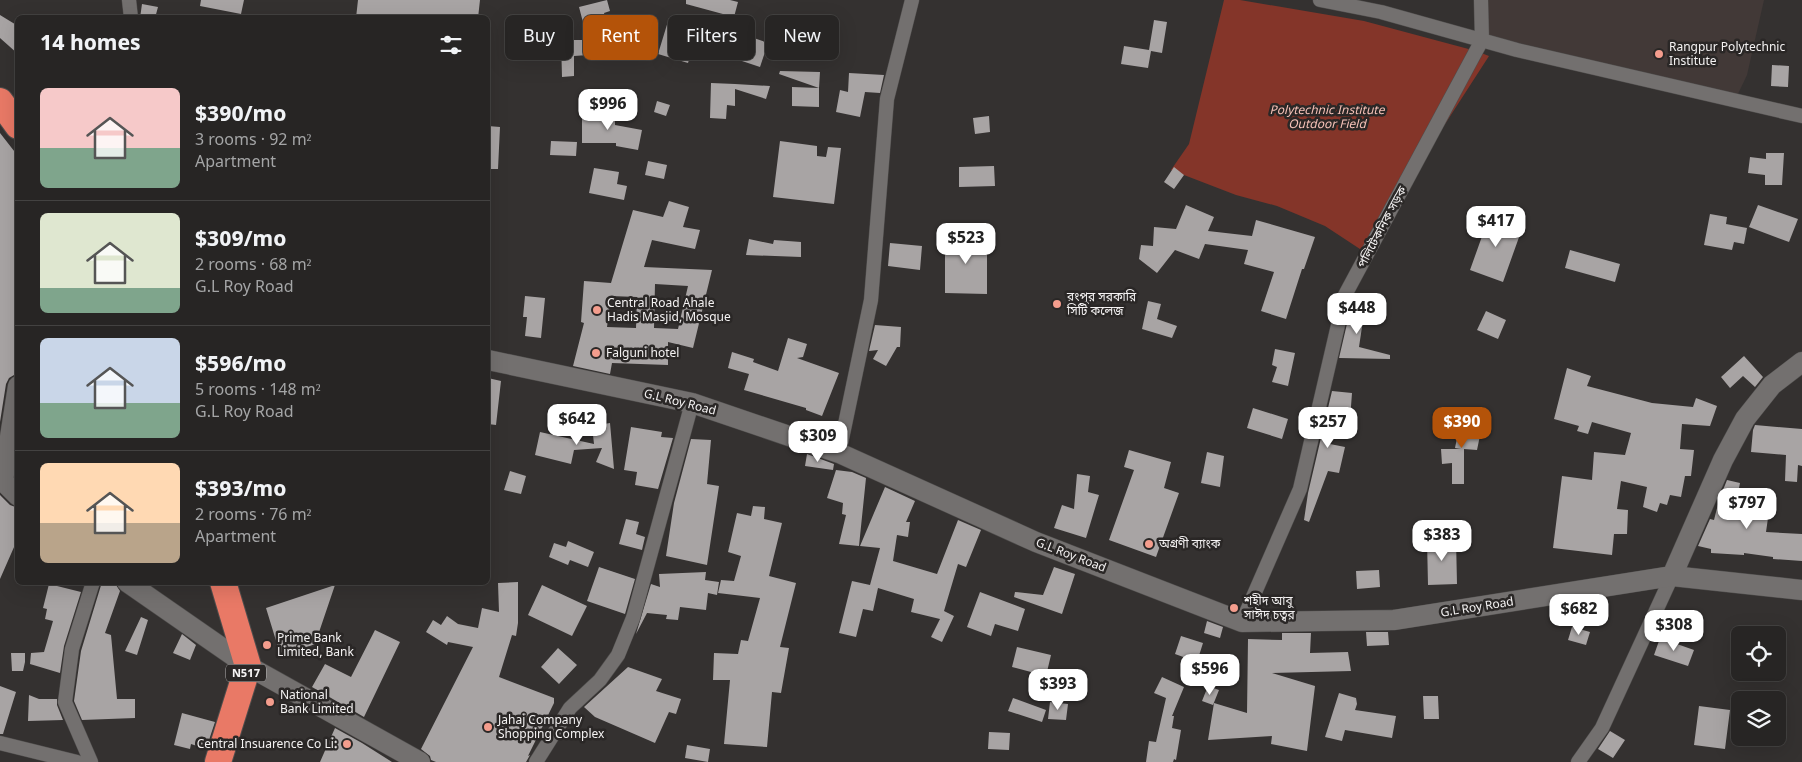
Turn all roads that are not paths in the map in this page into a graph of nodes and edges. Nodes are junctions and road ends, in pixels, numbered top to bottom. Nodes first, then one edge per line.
1 (128, 0) edge
2 (912, 0) edge
3 (1320, 0) edge
4 (1481, 0) edge
5 (130, 15) edge
6 (1482, 40) junction
7 (0, 101) edge
8 (1802, 116) edge
9 (15, 122) edge
10 (490, 360) edge
11 (1802, 362) edge
12 (692, 403) junction
13 (15, 424) edge
14 (13, 450) edge
15 (839, 453) junction
16 (2, 479) edge
17 (15, 493) edge
18 (1672, 576) junction
19 (92, 585) edge
20 (131, 585) edge
21 (225, 585) edge
22 (1802, 590) edge
23 (1242, 622) junction
24 (248, 666) junction
25 (0, 743) edge
26 (76, 762) edge
27 (91, 762) edge
28 (218, 762) edge
29 (420, 762) edge
30 (536, 762) edge
31 (1578, 762) edge

1 - 5 street
2 - 15 street
3 - 6 street
4 - 6 street
6 - 8 street
6 - 23 street, পলিটেকনিক সড়ক
7 - 9 highway
10 - 12 main road, G.L Roy Road
11 - 18 main road
12 - 15 main road, G.L Roy Road
12 - 30 street
13 - 14 main road
14 - 16 main road
15 - 23 main road, G.L Roy Road
16 - 17 main road
18 - 22 main road, G.L Roy Road
18 - 23 main road, G.L Roy Road
18 - 31 street
19 - 27 street
20 - 24 main road
21 - 24 highway, N517
24 - 28 highway, N517
24 - 29 main road
25 - 26 street

